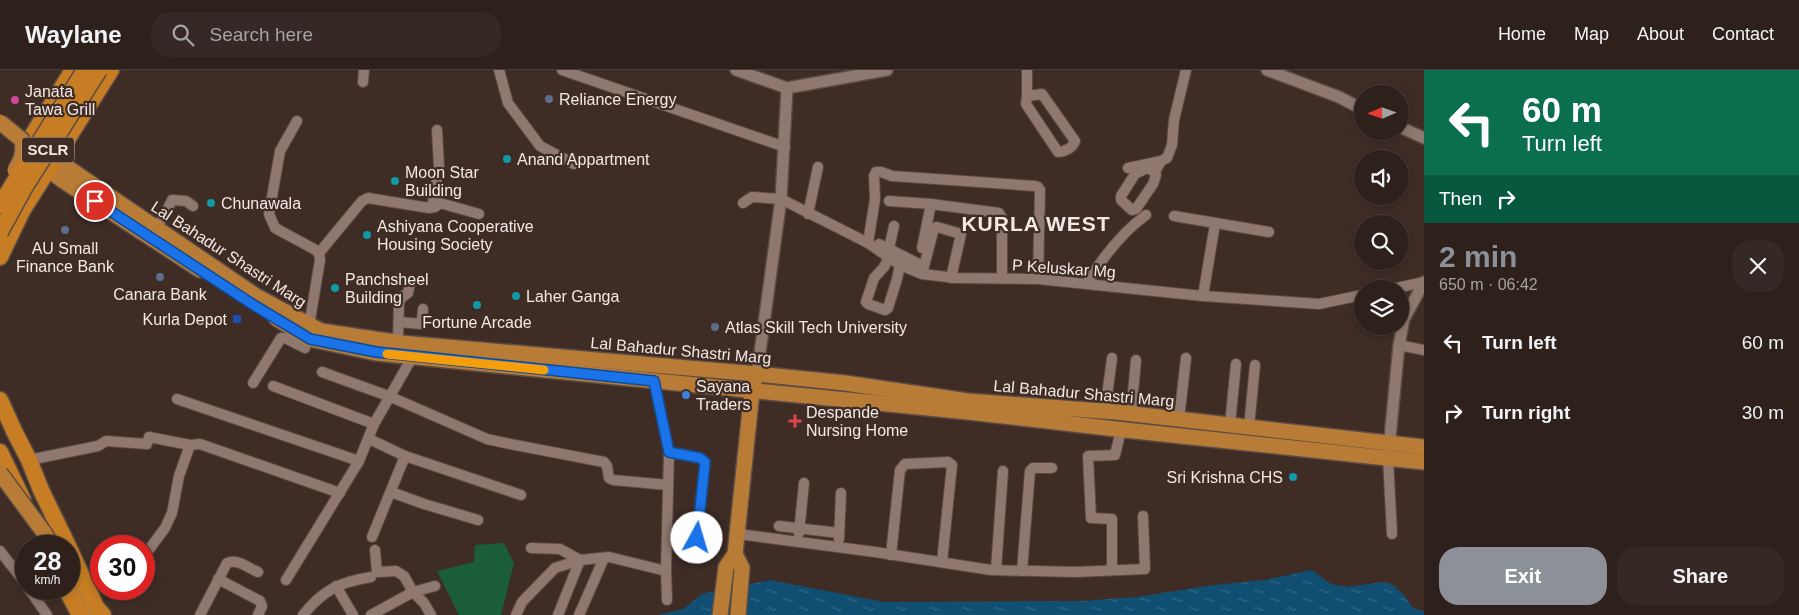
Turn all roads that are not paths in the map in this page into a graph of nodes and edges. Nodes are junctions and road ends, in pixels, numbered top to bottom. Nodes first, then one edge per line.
1 (73, 70) edge
2 (85, 70) edge
3 (99, 70) edge
4 (111, 70) edge
5 (364, 70) edge
6 (499, 70) edge
7 (562, 70) edge
8 (736, 70) edge
9 (887, 70) edge
10 (1027, 70) edge
11 (1186, 70) edge
12 (1269, 70) edge
13 (858, 73) edge
14 (363, 82) dead end
15 (787, 88) junction
16 (1027, 96) junction
17 (1354, 105) edge
18 (0, 114) edge
19 (297, 122) dead end
20 (0, 129) edge
21 (437, 130) dead end
22 (1409, 131) edge
23 (1424, 138) edge
24 (28, 143) junction
25 (785, 147) junction
26 (1161, 161) junction
27 (51, 164) junction
28 (574, 164) dead end
29 (818, 167) dead end
30 (1128, 168) dead end
31 (1155, 172) dead end
32 (0, 195) edge
33 (781, 199) junction
34 (889, 202) dead end
35 (743, 203) dead end
36 (931, 204) junction
37 (0, 205) edge
38 (193, 206) dead end
39 (432, 207) junction
40 (479, 214) dead end
41 (808, 214) junction
42 (1146, 215) dead end
43 (1174, 216) dead end
44 (1215, 224) junction
45 (894, 226) dead end
46 (0, 232) edge
47 (1269, 232) dead end
48 (161, 236) junction
49 (964, 236) dead end
50 (868, 243) junction
51 (879, 244) dead end
52 (319, 254) junction
53 (888, 254) junction
54 (0, 257) edge
55 (900, 264) junction
56 (919, 271) junction
57 (953, 278) junction
58 (1002, 278) junction
59 (1038, 279) junction
60 (1424, 282) edge
61 (410, 283) dead end
62 (1087, 283) junction
63 (1409, 285) edge
64 (1203, 296) junction
65 (1354, 297) edge
66 (423, 309) dead end
67 (399, 322) junction
68 (301, 334) junction
69 (398, 342) junction
70 (1399, 345) junction
71 (305, 348) dead end
72 (1424, 350) edge
73 (413, 356) junction
74 (1112, 358) dead end
75 (1186, 358) dead end
76 (1136, 360) dead end
77 (1236, 364) dead end
78 (1255, 365) dead end
79 (322, 372) dead end
80 (757, 374) junction
81 (654, 381) junction
82 (254, 383) dead end
83 (845, 384) junction
84 (274, 386) dead end
85 (752, 391) junction
86 (391, 397) junction
87 (177, 399) dead end
88 (0, 400) edge
89 (843, 400) junction
90 (968, 406) junction
91 (1117, 413) junction
92 (1178, 419) junction
93 (374, 424) junction
94 (1230, 424) junction
95 (0, 425) edge
96 (1249, 426) junction
97 (1118, 430) junction
98 (369, 439) junction
99 (190, 445) junction
100 (1424, 447) edge
101 (1389, 450) junction
102 (0, 452) edge
103 (669, 452) junction
104 (405, 456) junction
105 (359, 461) junction
106 (1424, 462) edge
107 (1052, 468) dead end
108 (12, 470) edge
109 (1004, 471) dead end
110 (804, 483) dead end
111 (668, 485) junction
112 (391, 492) junction
113 (340, 493) junction
114 (841, 493) dead end
115 (520, 495) dead end
116 (1143, 516) dead end
117 (478, 520) dead end
118 (779, 526) dead end
119 (800, 528) junction
120 (839, 533) junction
121 (738, 534) junction
122 (1392, 534) dead end
123 (41, 535) edge
124 (63, 535) edge
125 (372, 537) dead end
126 (155, 542) edge
127 (799, 542) junction
128 (838, 547) junction
129 (531, 548) dead end
130 (375, 550) dead end
131 (0, 551) edge
132 (735, 554) junction
133 (891, 554) junction
134 (695, 556) dead end
135 (604, 558) junction
136 (580, 560) junction
137 (942, 562) junction
138 (15, 568) edge
139 (996, 570) junction
140 (1112, 570) junction
141 (1022, 571) junction
142 (258, 572) dead end
143 (666, 572) junction
144 (80, 574) edge
145 (371, 577) dead end
146 (218, 580) junction
147 (286, 580) dead end
148 (336, 586) junction
149 (434, 586) dead end
150 (80, 591) edge
151 (413, 592) junction
152 (37, 600) edge
153 (72, 600) edge
154 (668, 600) dead end
155 (97, 613) edge
156 (46, 615) edge
157 (80, 615) edge
158 (200, 615) edge
159 (258, 615) edge
160 (303, 615) edge
161 (353, 615) edge
162 (372, 615) edge
163 (431, 615) edge
164 (516, 615) edge
165 (558, 615) edge
166 (580, 615) edge
167 (720, 615) edge
168 (738, 615) edge

1 - 24 highway
2 - 37 highway, SCLR, bridge
3 - 46 highway, SCLR, bridge
4 - 27 highway
5 - 14 street
6 - 28 street
7 - 25 street
8 - 15 street
9 - 13 street
10 - 16 street
11 - 26 street
12 - 17 street
13 - 15 street
15 - 25 street
16 - 16 street
18 - 24 main road, Lal Bahadur Shastri Marg
19 - 52 street
20 - 24 main road, Lal Bahadur Shastri Marg
20 - 32 main road, bridge
21 - 39 street
22 - 23 street
24 - 27 main road, Lal Bahadur Shastri Marg
25 - 33 street
26 - 30 street
26 - 31 street
27 - 48 main road, Lal Bahadur Shastri Marg
27 - 54 highway
29 - 41 street
33 - 35 street
33 - 41 street, P Keluskar Mg
33 - 80 street
34 - 36 street
36 - 56 street
36 - 58 street
38 - 48 street
39 - 40 street
39 - 52 street
41 - 50 street, P Keluskar Mg
42 - 62 street
43 - 44 street
44 - 47 street
44 - 64 street
45 - 53 street
48 - 68 main road, Lal Bahadur Shastri Marg
49 - 57 street
50 - 53 street, P Keluskar Mg
50 - 59 street
51 - 53 street
52 - 68 street
53 - 55 street, P Keluskar Mg
53 - 55 street
53 - 56 street
55 - 56 street, P Keluskar Mg
56 - 57 street, P Keluskar Mg
56 - 57 street
57 - 58 street, P Keluskar Mg
58 - 59 street, P Keluskar Mg
59 - 62 street, P Keluskar Mg
60 - 63 street
60 - 70 street
61 - 67 street
62 - 64 street, P Keluskar Mg
64 - 65 street, P Keluskar Mg
66 - 67 street
67 - 69 street
68 - 69 main road, Lal Bahadur Shastri Marg
68 - 71 street
68 - 73 main road, Lal Bahadur Shastri Marg
68 - 82 street
69 - 80 main road, Lal Bahadur Shastri Marg
70 - 72 street
70 - 101 street
73 - 81 main road, Lal Bahadur Shastri Marg
73 - 86 street
74 - 91 street
75 - 92 street
76 - 91 street
77 - 94 street
78 - 96 street
79 - 86 street
80 - 83 main road, Lal Bahadur Shastri Marg
80 - 85 main road
81 - 85 main road, Lal Bahadur Shastri Marg
81 - 103 street
83 - 89 main road
83 - 90 main road, Lal Bahadur Shastri Marg
84 - 93 street
85 - 89 main road, Lal Bahadur Shastri Marg
85 - 121 main road
86 - 93 street
86 - 111 street
87 - 105 street
88 - 108 highway
89 - 90 main road, Lal Bahadur Shastri Marg
90 - 91 main road, Lal Bahadur Shastri Marg
90 - 97 main road, Lal Bahadur Shastri Marg
91 - 92 main road, Lal Bahadur Shastri Marg
91 - 97 main road
92 - 94 main road, Lal Bahadur Shastri Marg
93 - 98 street
94 - 96 main road, Lal Bahadur Shastri Marg
95 - 108 highway
96 - 101 main road, Lal Bahadur Shastri Marg
97 - 101 main road, Lal Bahadur Shastri Marg
97 - 140 street
98 - 104 street
98 - 105 street
99 - 108 street
99 - 113 street
99 - 126 street
100 - 101 main road, Lal Bahadur Shastri Marg
101 - 106 main road, Lal Bahadur Shastri Marg
101 - 122 street
102 - 108 highway
103 - 111 street
103 - 134 street
104 - 112 street
104 - 115 street
105 - 113 street
107 - 141 street
108 - 123 highway
108 - 124 highway
109 - 139 street
110 - 119 street
111 - 143 street
112 - 117 street
112 - 125 street
113 - 147 street
114 - 120 street
116 - 140 street
118 - 119 street
119 - 120 street
119 - 127 street
120 - 128 street
121 - 127 street
121 - 132 main road
127 - 128 street
128 - 133 street
129 - 136 street
130 - 151 street
131 - 138 street
132 - 167 main road
132 - 168 main road
133 - 137 street
133 - 137 street
135 - 136 street
135 - 143 street
135 - 166 street
136 - 164 street
136 - 165 street
137 - 139 street
139 - 141 street
140 - 141 street
142 - 146 street
143 - 154 street
144 - 155 highway
145 - 148 street
146 - 158 street
146 - 159 street
148 - 160 street
148 - 161 street
149 - 151 street
150 - 155 main road
151 - 162 street
151 - 163 street
152 - 156 street
153 - 157 highway

